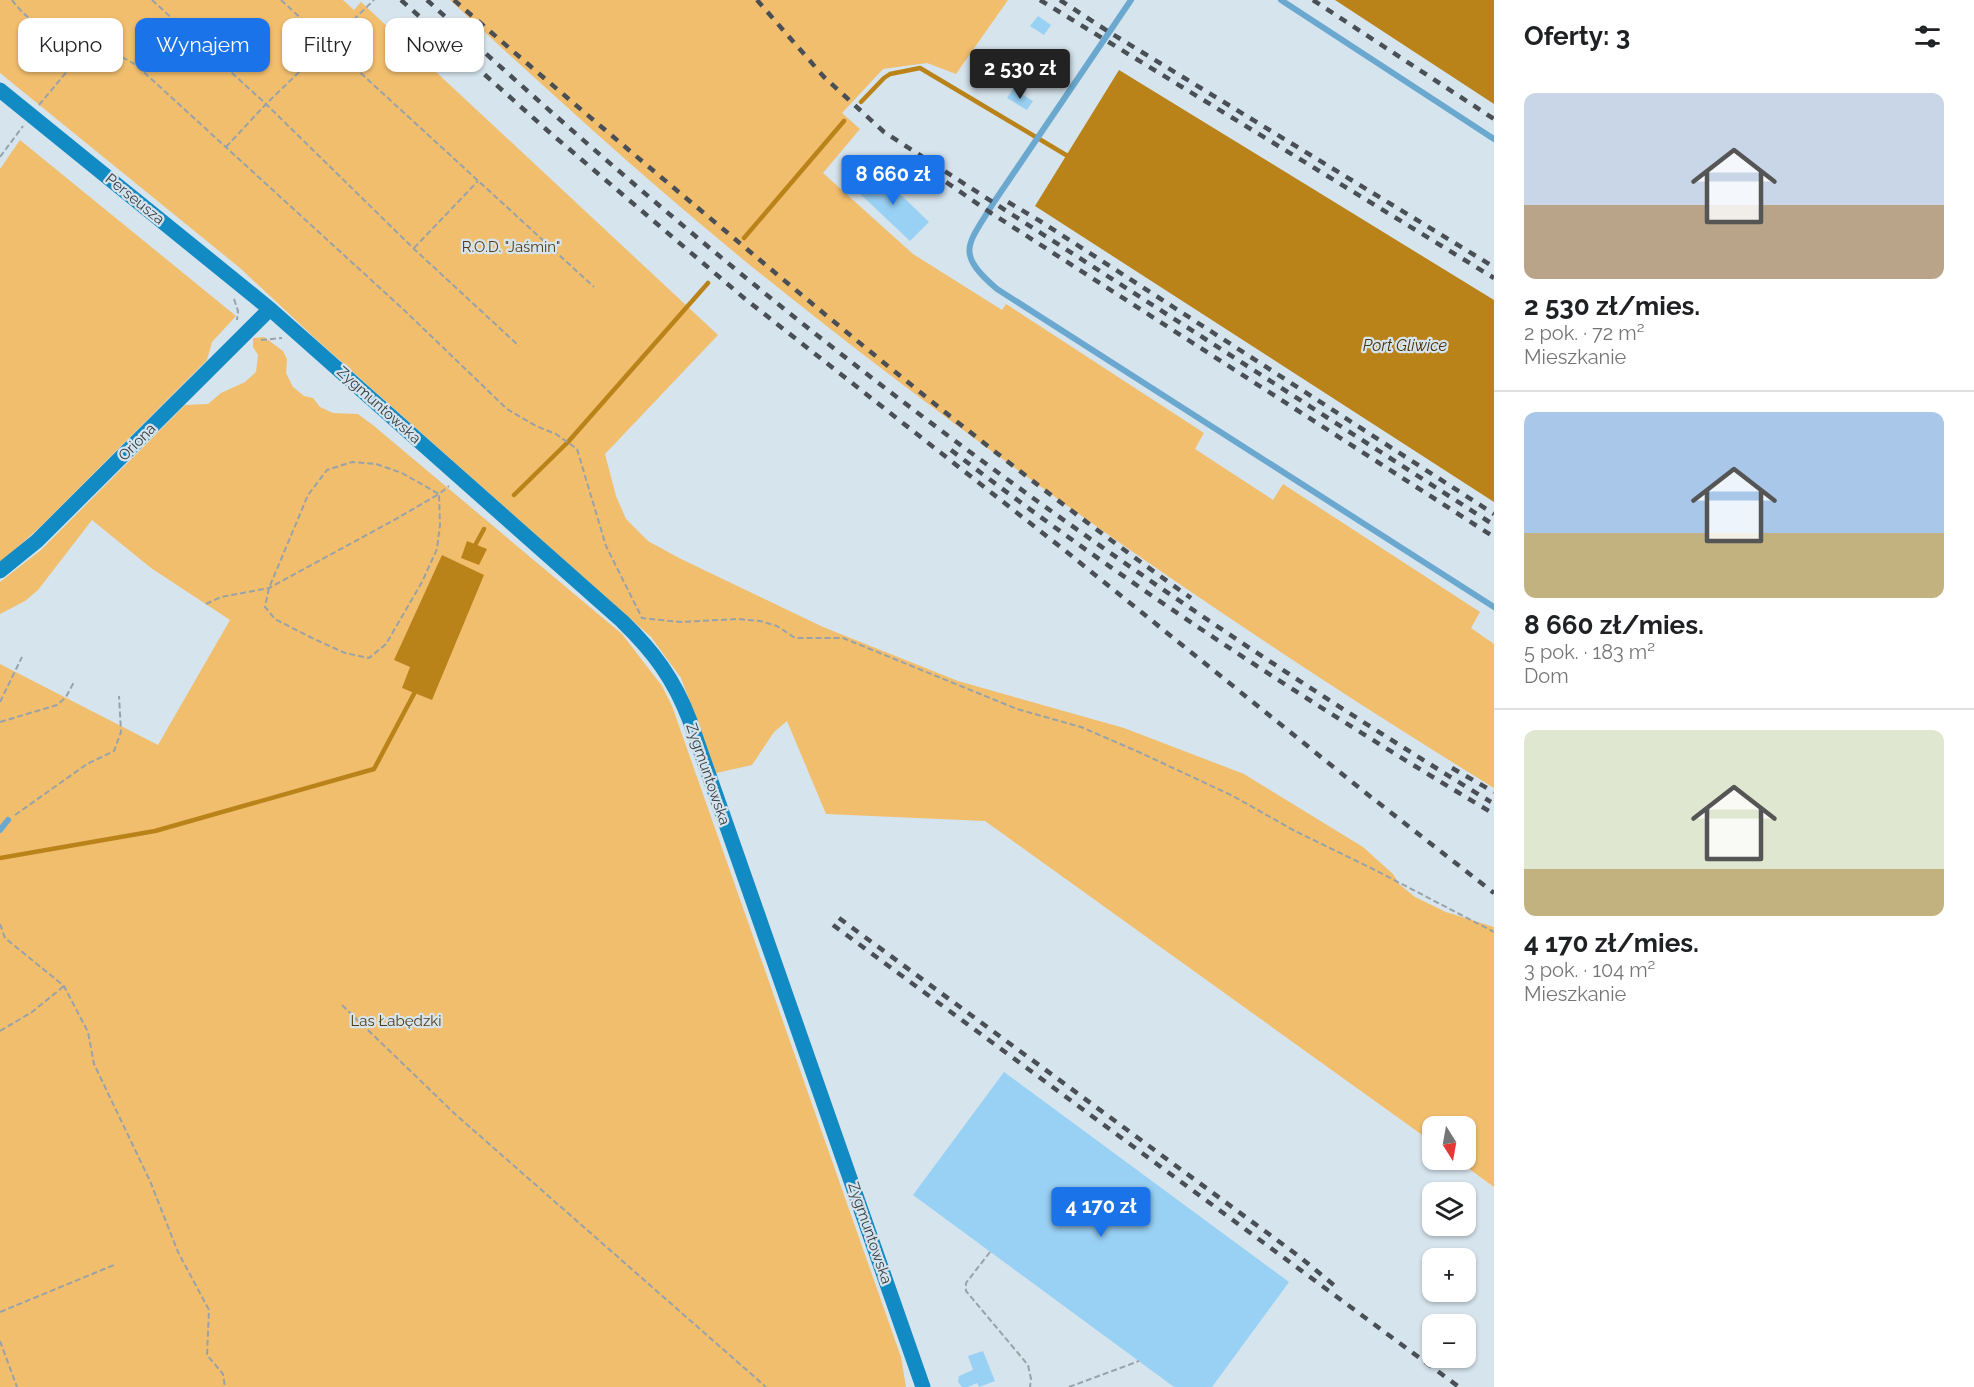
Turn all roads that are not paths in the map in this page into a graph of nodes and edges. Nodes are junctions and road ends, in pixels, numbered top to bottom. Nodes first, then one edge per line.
1 (1131, 0) edge
2 (1281, 0) edge
3 (0, 90) edge
4 (1494, 139) edge
5 (270, 309) junction
6 (0, 570) edge
7 (1494, 607) edge
8 (8, 820) road end
9 (0, 830) edge
10 (923, 1387) edge

1 - 7 lane
2 - 4 lane
3 - 5 street, Perseusza
5 - 6 street, Oriona
5 - 10 street, Zygmuntowska
8 - 9 lane

